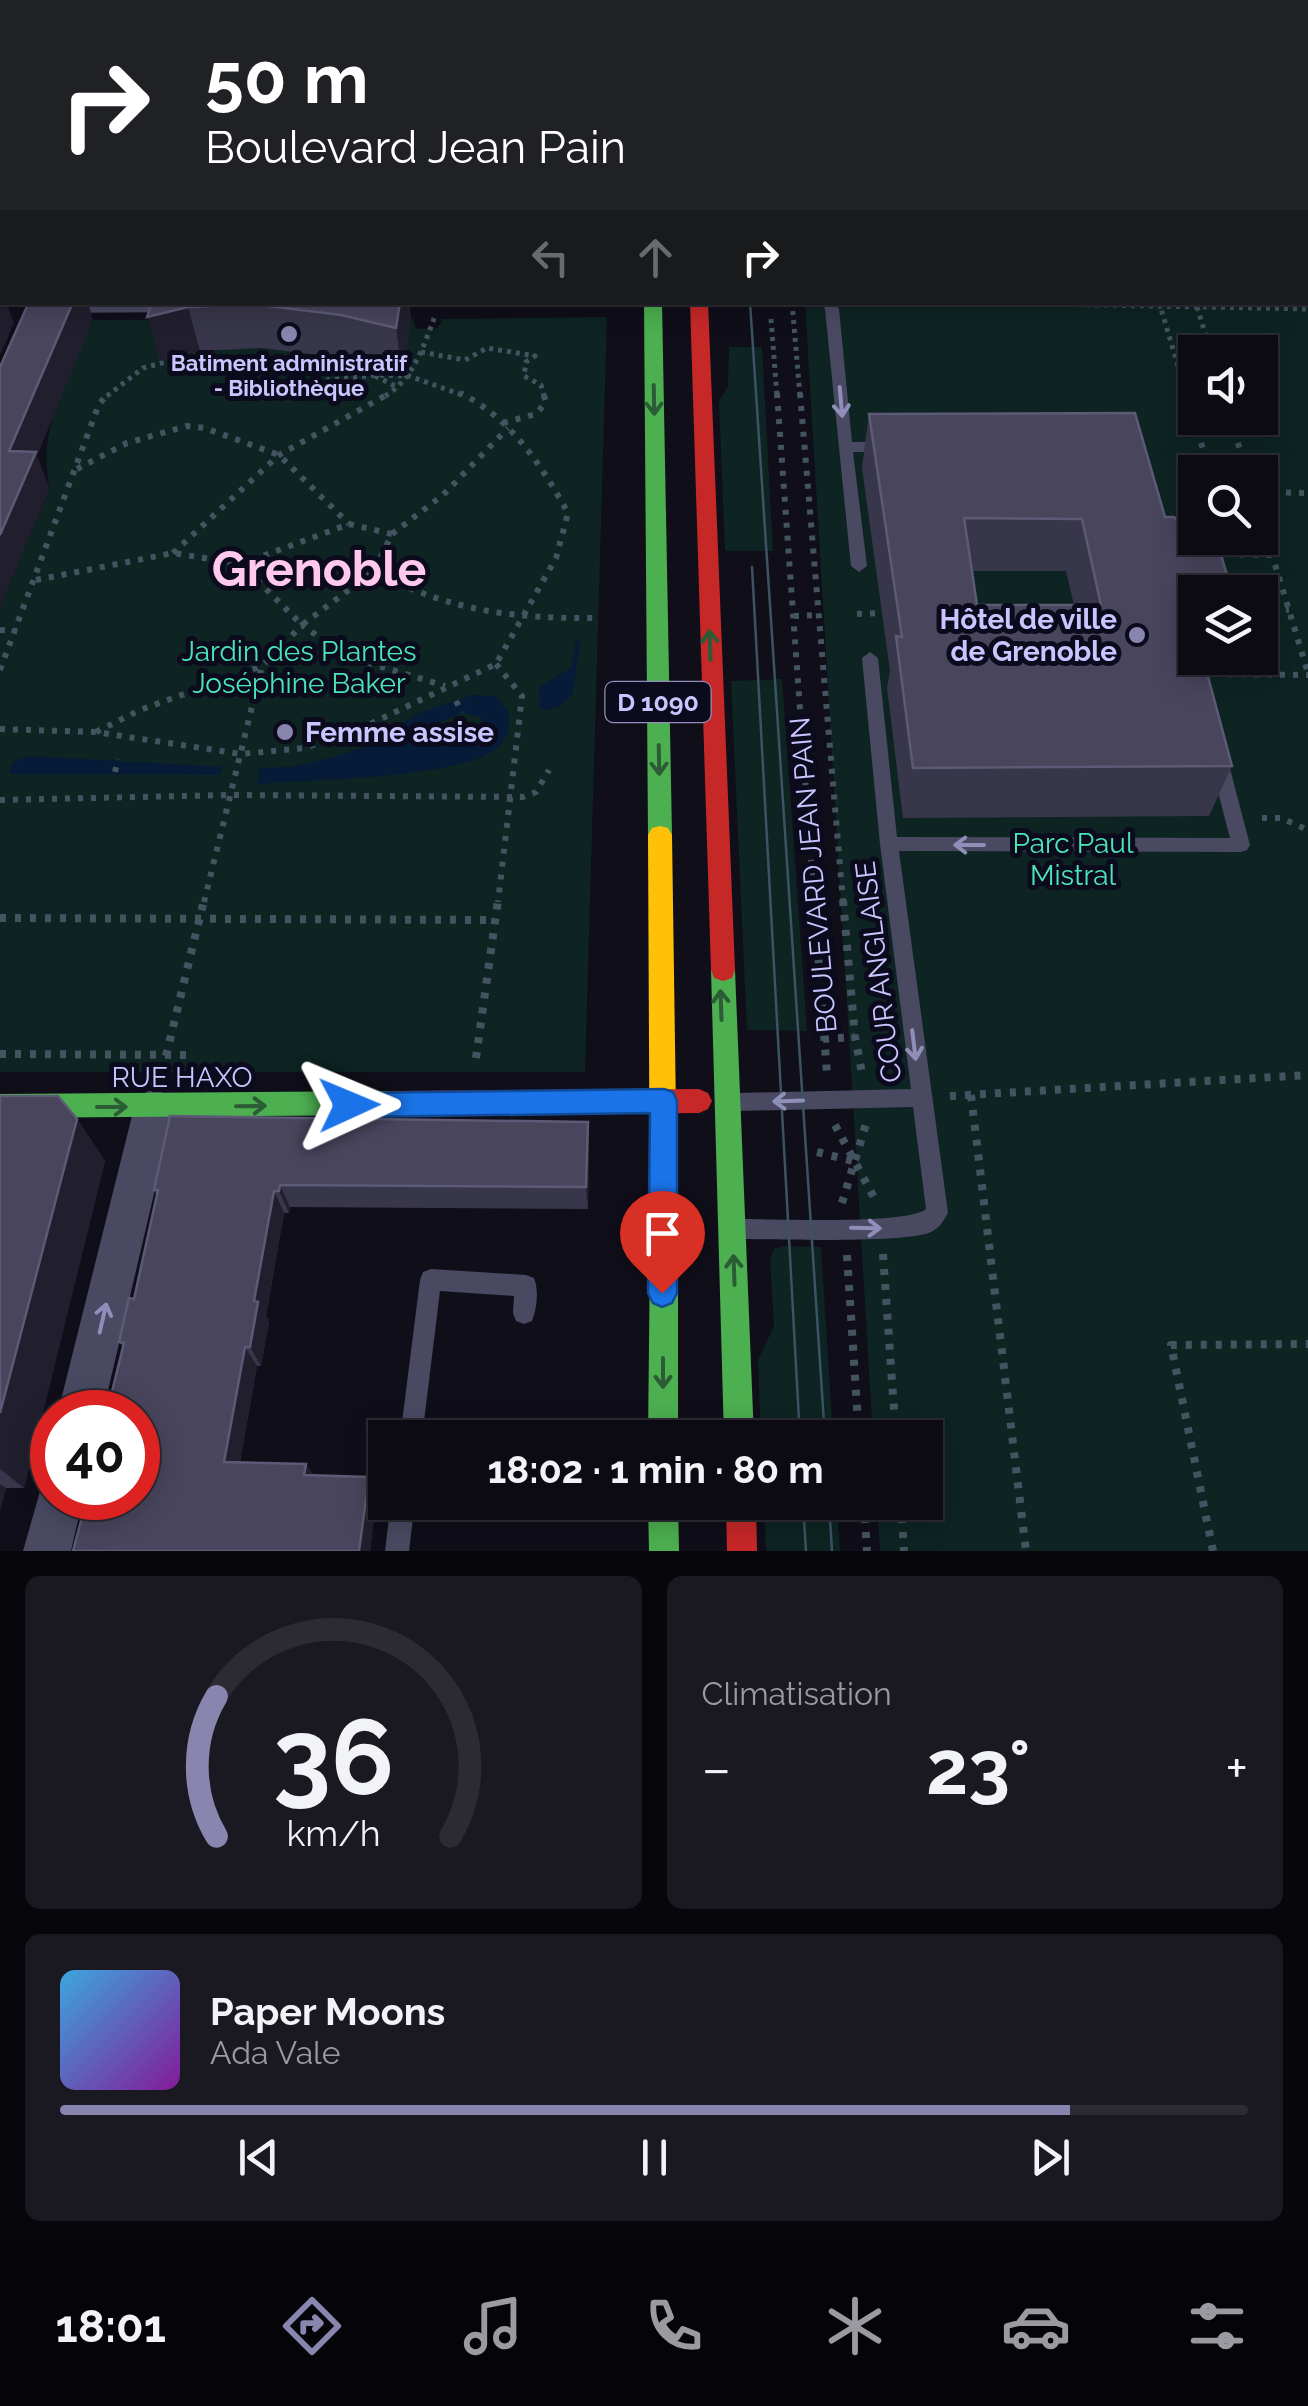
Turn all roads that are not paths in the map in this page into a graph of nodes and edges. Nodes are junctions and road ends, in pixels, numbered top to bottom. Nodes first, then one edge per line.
1 (40, 305) edge
2 (653, 305) edge
3 (699, 305) edge
4 (829, 305) edge
5 (28, 333) edge
6 (845, 447) junction
7 (902, 448) edge
8 (859, 566) dead end
9 (870, 658) dead end
10 (1216, 749) edge
11 (889, 844) junction
12 (158, 1090) junction
13 (920, 1098) junction
14 (664, 1101) junction
15 (724, 1102) junction
16 (0, 1106) edge
17 (733, 1229) junction
18 (524, 1313) dead end
19 (85, 1390) edge
20 (413, 1420) edge
21 (663, 1420) edge
22 (738, 1420) edge
23 (55, 1520) edge
24 (401, 1520) edge
25 (664, 1520) edge
26 (741, 1520) edge
27 (47, 1551) edge
28 (398, 1551) edge
29 (664, 1551) edge
30 (742, 1551) edge

1 - 5 street
2 -> 14 main road, D 1090
15 -> 3 main road, D 1090
4 -> 6 lane
6 - 7 lane
6 - 8 lane
9 - 11 lane
10 -> 11 lane, COUR ANGLAISE
11 -> 13 lane, COUR ANGLAISE
12 -> 14 main road, RUE HAXO
16 -> 12 main road, RUE HAXO
19 -> 12 street
13 -> 15 lane
17 -> 13 lane, COUR ANGLAISE
14 - 15 main road
14 -> 21 main road, D 1090
15 - 17 main road, D 1090
22 -> 17 main road, D 1090
18 - 20 lane
23 - 27 street
24 - 28 lane
25 - 29 main road
26 - 30 main road

